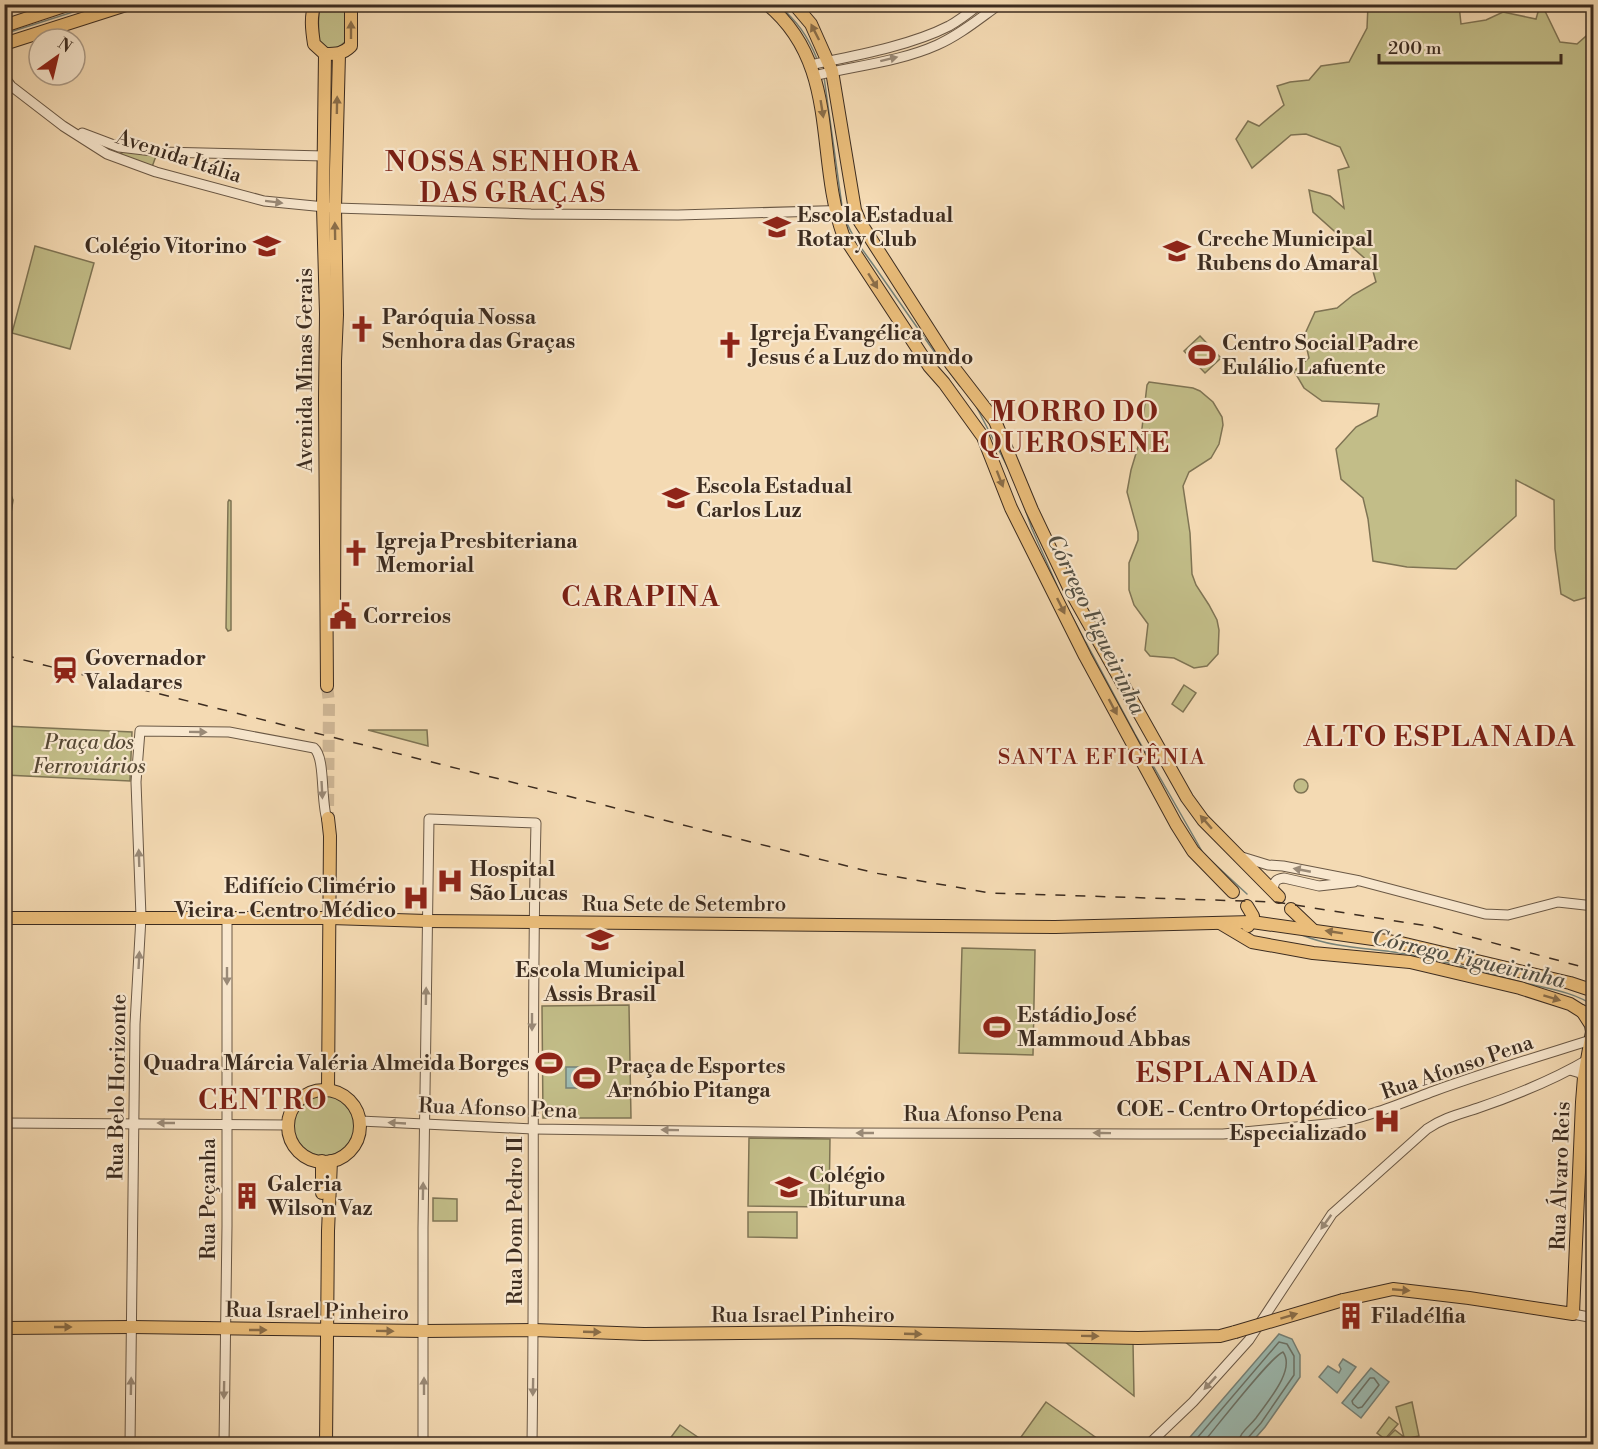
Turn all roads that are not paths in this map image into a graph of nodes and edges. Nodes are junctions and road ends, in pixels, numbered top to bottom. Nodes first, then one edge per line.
1 (70, 4) edge
2 (129, 4) edge
3 (766, 4) edge
4 (794, 4) edge
5 (980, 4) edge
6 (1000, 4) edge
7 (313, 5) edge
8 (351, 5) edge
9 (4, 26) edge
10 (4, 44) edge
11 (325, 54) junction
12 (339, 54) junction
13 (830, 66) junction
14 (812, 70) junction
15 (4, 78) edge
16 (117, 152) junction
17 (324, 156) junction
18 (330, 208) junction
19 (844, 211) junction
20 (1101, 648) junction
21 (1085, 656) junction
22 (330, 686) tunnel mouth
23 (328, 820) joint
24 (1236, 854) junction
25 (1360, 881) junction
26 (1233, 892) dead end
27 (1276, 894) joint
28 (1247, 906) dead end
29 (1593, 906) edge
30 (1291, 909) dead end
31 (141, 917) junction
32 (4, 918) edge
33 (227, 918) junction
34 (326, 918) junction
35 (427, 921) junction
36 (534, 922) junction
37 (1219, 922) junction
38 (1252, 922) junction
39 (1271, 923) junction
40 (1312, 929) junction
41 (1252, 942) junction
42 (1269, 945) junction
43 (1411, 954) junction
44 (1591, 989) edge
45 (1582, 1011) junction
46 (1593, 1021) edge
47 (1592, 1040) edge
48 (1590, 1058) edge
49 (1570, 1070) junction
50 (1584, 1077) junction
51 (324, 1090) junction
52 (1593, 1092) edge
53 (1582, 1102) junction
54 (360, 1121) junction
55 (4, 1123) edge
56 (226, 1123) junction
57 (134, 1124) junction
58 (424, 1124) junction
59 (288, 1125) junction
60 (533, 1129) junction
61 (327, 1161) junction
62 (1573, 1314) junction
63 (1593, 1318) edge
64 (132, 1327) junction
65 (4, 1328) edge
66 (225, 1330) junction
67 (324, 1330) junction
68 (534, 1330) junction
69 (424, 1331) junction
70 (130, 1444) edge
71 (224, 1444) edge
72 (321, 1444) edge
73 (326, 1444) edge
74 (423, 1444) edge
75 (532, 1444) edge
76 (1149, 1444) edge

1 - 9 main road
2 - 10 main road
3 - 14 main road
13 -> 4 main road
5 - 13 street
13 -> 6 street
7 - 11 main road
12 -> 8 main road
11 - 12 main road
11 - 17 main road, Avenida Minas Gerais
18 -> 12 main road, Avenida Minas Gerais
13 - 14 street
13 - 19 main road
14 -> 19 main road
15 - 16 street
16 - 17 street
16 -> 18 street, Avenida Itália
17 - 18 main road, Avenida Minas Gerais
18 - 19 street, Avenida Itália
18 - 22 main road, Avenida Minas Gerais
19 - 20 main road
19 -> 21 main road
20 - 21 main road
24 -> 20 main road
21 -> 26 main road
31 -> 23 street, Rua Belo Horizonte
23 - 34 main road
25 -> 24 street
24 - 27 main road
25 - 27 street
25 - 29 street
28 - 38 main road
30 - 40 main road
31 - 32 main road, Rua Sete de Setembro
31 - 33 main road, Rua Sete de Setembro
57 -> 31 street, Rua Belo Horizonte
33 - 34 main road, Rua Sete de Setembro
33 -> 56 street, Rua Peçanha
34 - 35 main road, Rua Sete de Setembro
34 - 51 main road
35 - 36 main road, Rua Sete de Setembro
35 - 36 street, Rua Dom Pedro II
58 -> 35 street
36 - 37 main road, Rua Sete de Setembro
36 -> 60 street, Rua Dom Pedro II
37 - 38 main road, Rua Sete de Setembro
37 - 41 main road, Rua Sete de Setembro
38 - 39 main road, Rua Sete de Setembro
38 - 41 main road
39 - 40 main road, Rua Sete de Setembro
39 - 42 main road
43 -> 40 main road, Rua Sete de Setembro
41 - 42 main road, Rua Sete de Setembro
42 - 43 main road, Rua Sete de Setembro
43 - 44 main road, Rua Sete de Setembro
43 -> 45 main road, Rua Sete de Setembro
45 - 46 main road, Rua Sete de Setembro
45 - 47 main road
47 - 48 main road, Rua Álvaro Reis
47 -> 60 street, Rua Afonso Pena
48 - 49 street
48 - 50 main road, Rua Álvaro Reis
49 - 50 street
49 -> 76 street
50 - 52 street
50 - 53 main road, Rua Álvaro Reis
51 - 54 main road
51 - 59 main road
52 - 53 main road
53 - 62 main road, Rua Álvaro Reis
58 -> 54 street, Rua Afonso Pena
54 - 61 main road
55 - 57 street
56 -> 57 street
56 - 59 street
56 - 66 street, Rua Peçanha
57 - 64 street, Rua Belo Horizonte
58 - 60 street, Rua Afonso Pena
69 -> 58 street
59 - 61 main road
60 - 68 street, Rua Dom Pedro II
61 - 67 main road
62 - 63 street, Rua Israel Pinheiro
68 -> 62 main road, Rua Israel Pinheiro, bridge
65 -> 64 main road, Rua Israel Pinheiro
64 - 66 main road, Rua Israel Pinheiro
70 -> 64 street, Rua Belo Horizonte
66 -> 67 main road, Rua Israel Pinheiro
66 -> 71 street, Rua Peçanha
67 -> 69 main road, Rua Israel Pinheiro
67 - 72 main road
67 - 73 main road
68 - 69 main road, Rua Israel Pinheiro
68 -> 75 street, Rua Dom Pedro II
74 -> 69 street

